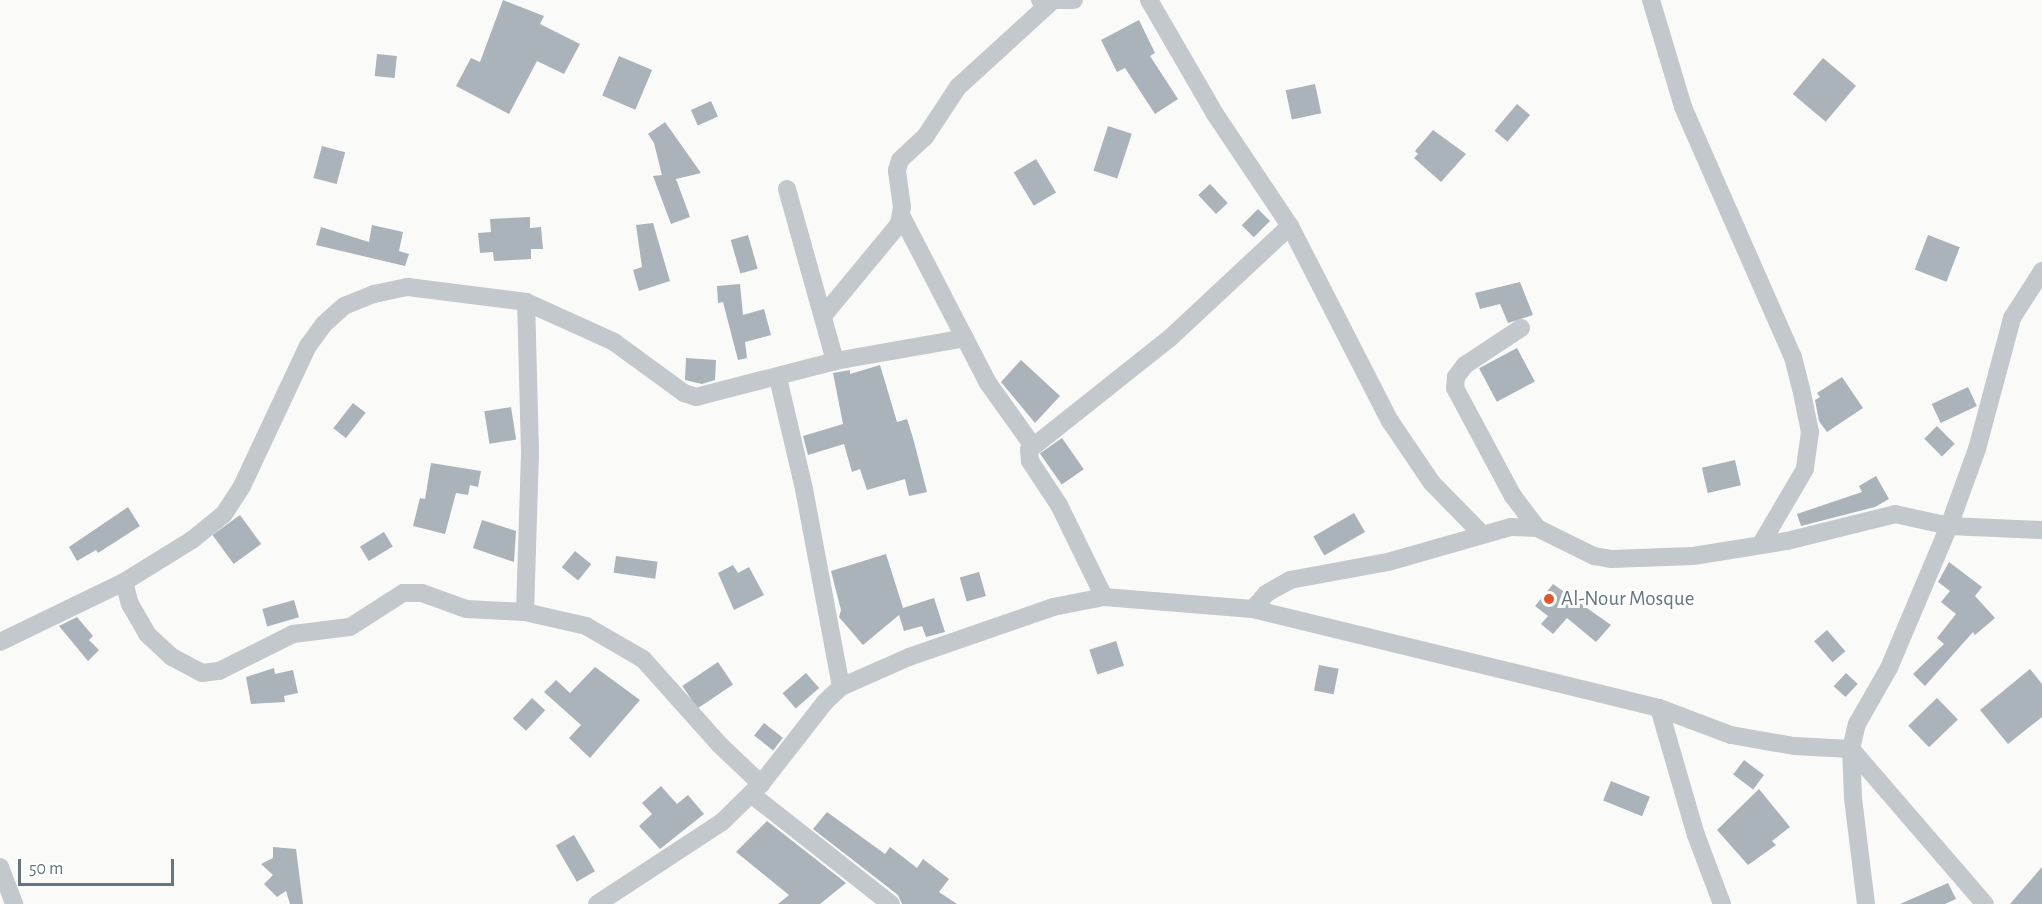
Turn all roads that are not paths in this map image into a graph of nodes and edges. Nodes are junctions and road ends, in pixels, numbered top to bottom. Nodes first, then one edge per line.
1 (1074, 0) edge
2 (1149, 0) edge
3 (1651, 0) edge
4 (1045, 1) edge
5 (787, 189) dead end
6 (902, 217) junction
7 (1290, 226) junction
8 (2042, 271) edge
9 (526, 302) junction
10 (823, 316) junction
11 (1521, 328) dead end
12 (965, 338) junction
13 (835, 361) junction
14 (778, 378) junction
15 (1033, 446) junction
16 (1948, 526) junction
17 (1537, 528) junction
18 (2042, 530) edge
19 (1481, 533) junction
20 (1761, 544) junction
21 (124, 582) junction
22 (1104, 597) junction
23 (1253, 609) junction
24 (525, 612) junction
25 (0, 642) edge
26 (841, 687) junction
27 (1659, 708) junction
28 (1851, 749) junction
29 (756, 789) junction
30 (0, 867) edge
31 (14, 904) edge
32 (597, 904) edge
33 (891, 904) edge
34 (1722, 904) edge
35 (1866, 904) edge
36 (1985, 904) edge

1 - 4 street
2 - 7 street
3 - 20 street
4 - 6 street
5 - 10 street
6 - 10 street
6 - 12 street
7 - 15 street
7 - 19 street
8 - 16 street
9 - 14 street
9 - 21 street
9 - 24 street
10 - 13 street
11 - 17 street
12 - 13 street
12 - 15 street
13 - 14 street
14 - 26 street
15 - 22 street
16 - 18 street
16 - 20 street
16 - 28 street
17 - 19 street
17 - 20 street
19 - 23 street
21 - 24 street
21 - 25 street
22 - 23 street
22 - 26 street
23 - 27 street
24 - 29 street
26 - 29 street
27 - 28 street
27 - 34 street
28 - 35 street
28 - 36 street
29 - 32 street
29 - 33 street
30 - 31 street

